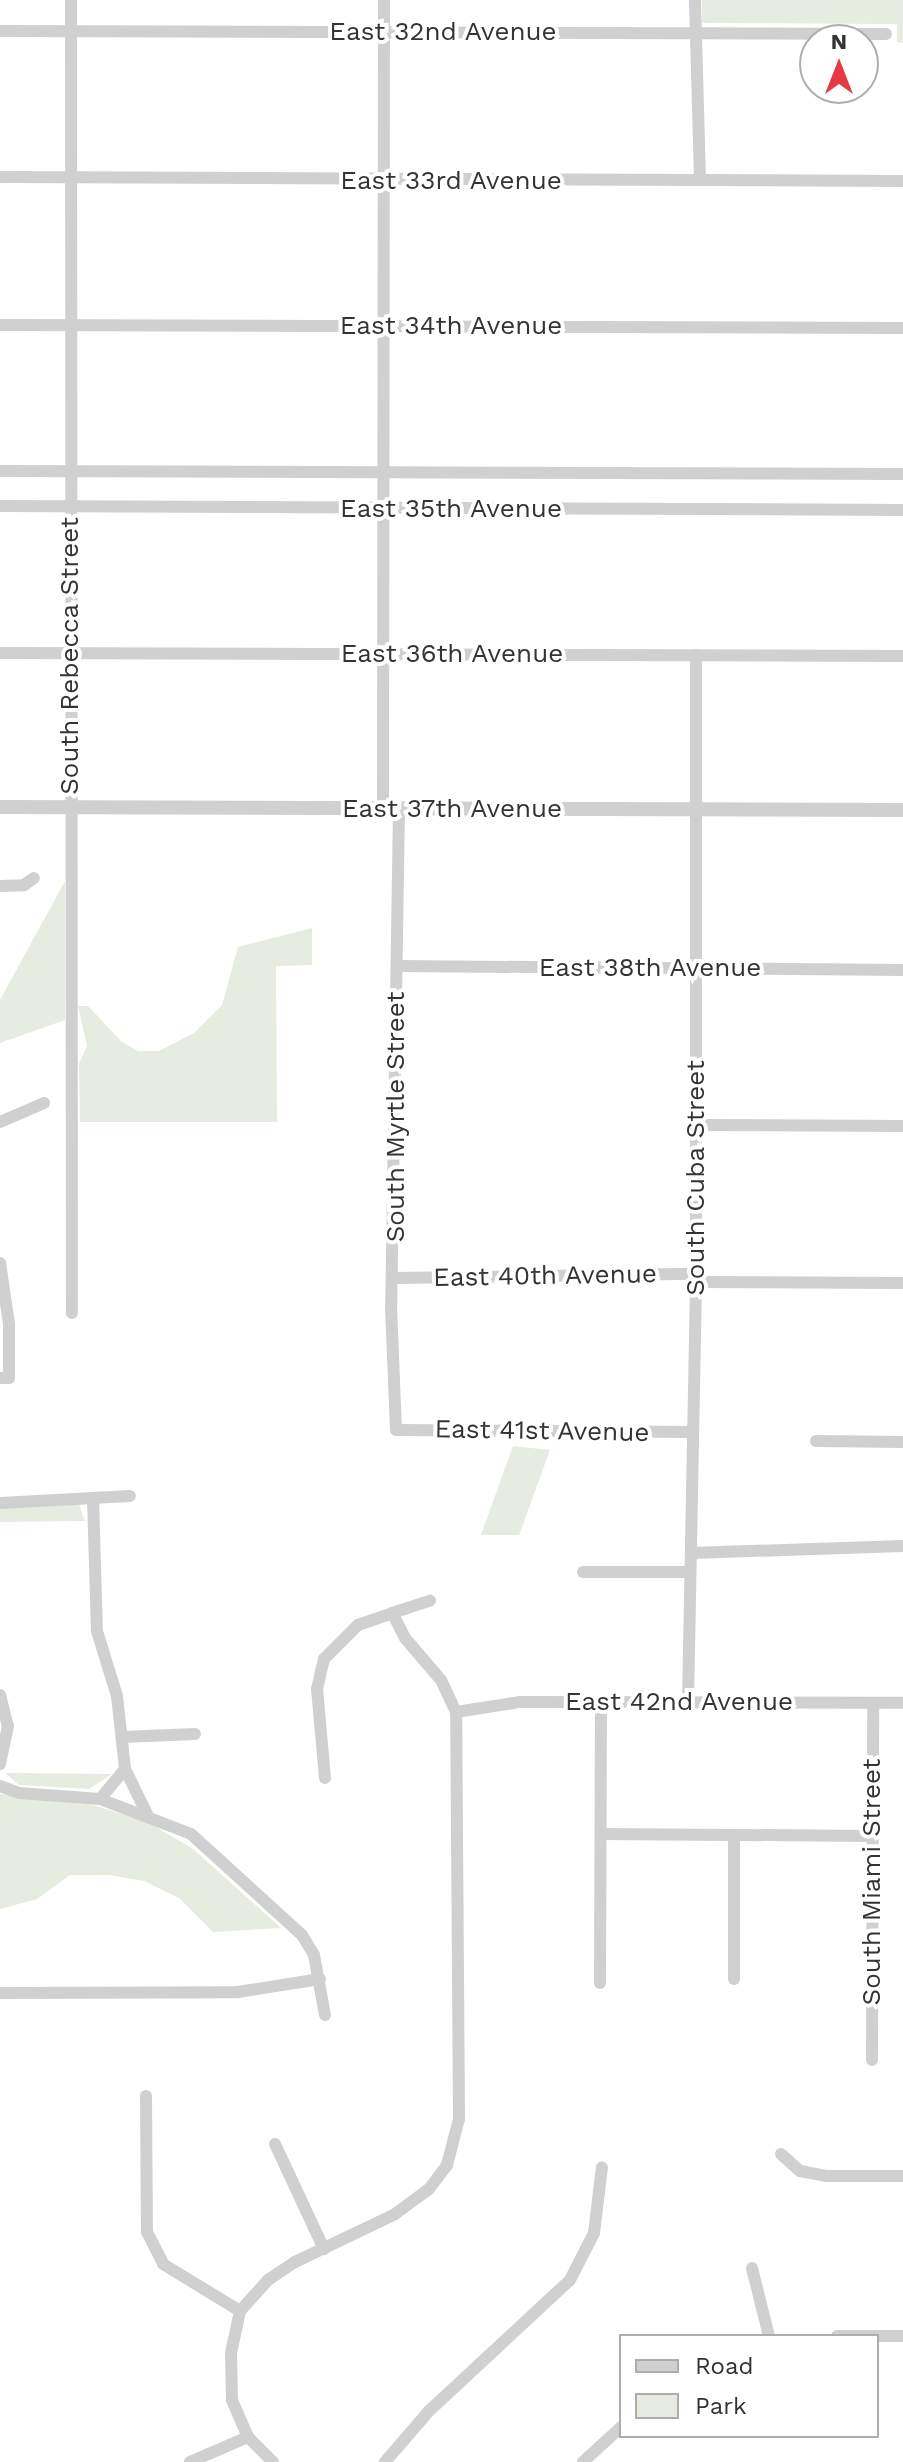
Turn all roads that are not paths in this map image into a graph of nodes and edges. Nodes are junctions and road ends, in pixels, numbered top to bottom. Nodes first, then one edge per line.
1 (71, 0) edge
2 (384, 0) edge
3 (695, 0) edge
4 (0, 31) edge
5 (71, 31) junction
6 (384, 32) junction
7 (696, 33) junction
8 (886, 34) dead end
9 (69, 176) junction
10 (0, 177) edge
11 (700, 180) junction
12 (384, 181) junction
13 (903, 181) edge
14 (0, 325) edge
15 (70, 325) junction
16 (384, 326) junction
17 (903, 328) edge
18 (0, 471) edge
19 (71, 472) junction
20 (384, 473) junction
21 (903, 474) edge
22 (0, 506) edge
23 (71, 506) junction
24 (384, 509) junction
25 (903, 510) edge
26 (0, 653) edge
27 (70, 653) junction
28 (384, 654) junction
29 (696, 655) junction
30 (903, 656) edge
31 (0, 807) edge
32 (70, 807) junction
33 (383, 808) junction
34 (399, 809) junction
35 (903, 810) edge
36 (697, 811) junction
37 (34, 878) dead end
38 (7, 886) edge
39 (397, 966) junction
40 (695, 968) junction
41 (903, 970) edge
42 (44, 1103) dead end
43 (0, 1122) edge
44 (697, 1125) junction
45 (903, 1126) edge
46 (0, 1263) edge
47 (394, 1278) junction
48 (696, 1278) junction
49 (903, 1283) edge
50 (72, 1313) dead end
51 (4, 1378) edge
52 (395, 1424) joint
53 (693, 1432) junction
54 (816, 1441) dead end
55 (903, 1442) edge
56 (130, 1496) dead end
57 (93, 1498) junction
58 (0, 1503) edge
59 (903, 1546) edge
60 (691, 1553) junction
61 (583, 1572) dead end
62 (689, 1572) junction
63 (430, 1601) dead end
64 (392, 1613) junction
65 (0, 1695) edge
66 (688, 1702) junction
67 (601, 1703) junction
68 (873, 1703) junction
69 (903, 1703) edge
70 (456, 1712) junction
71 (195, 1734) dead end
72 (123, 1737) junction
73 (0, 1764) edge
74 (125, 1769) junction
75 (325, 1778) dead end
76 (0, 1786) edge
77 (100, 1799) junction
78 (147, 1814) junction
79 (601, 1834) junction
80 (734, 1836) junction
81 (870, 1836) junction
82 (320, 1979) junction
83 (734, 1979) dead end
84 (600, 1983) dead end
85 (0, 1993) edge
86 (325, 2015) dead end
87 (872, 2060) dead end
88 (146, 2096) dead end
89 (275, 2144) dead end
90 (781, 2154) dead end
91 (602, 2167) dead end
92 (903, 2176) edge
93 (324, 2249) junction
94 (752, 2268) dead end
95 (240, 2311) junction
96 (768, 2334) edge
97 (879, 2336) edge
98 (903, 2336) edge
99 (619, 2429) edge
100 (248, 2437) junction
101 (190, 2462) edge
102 (273, 2462) edge
103 (385, 2462) edge
104 (583, 2462) edge

1 - 5 street, South Rebecca Street
2 - 6 street
3 - 7 street
4 - 5 street, East 32nd Avenue
5 - 6 street, East 32nd Avenue
5 - 9 street, South Rebecca Street
6 - 7 street, East 32nd Avenue
6 - 12 street
7 - 8 street, East 32nd Avenue
7 - 11 street
9 - 10 street, East 33rd Avenue
9 - 12 street, East 33rd Avenue
9 - 15 street, South Rebecca Street
11 - 12 street, East 33rd Avenue
11 - 13 street, East 33rd Avenue
12 - 16 street
14 - 15 street, East 34th Avenue
15 - 16 street, East 34th Avenue
15 - 19 street, South Rebecca Street
16 - 17 street, East 34th Avenue
16 - 20 street
18 - 19 street, East 35th Avenue
19 - 20 street, East 35th Avenue
19 - 23 street, South Rebecca Street
20 - 21 street, East 35th Avenue
20 - 24 street
22 - 23 street, East 35th Avenue
23 - 24 street, East 35th Avenue
23 - 27 street, South Rebecca Street
24 - 25 street, East 35th Avenue
24 - 28 street
26 - 27 street, East 36th Avenue
27 - 28 street, East 36th Avenue
27 - 32 street, South Rebecca Street
28 - 29 street, East 36th Avenue
28 - 33 street
29 - 30 street, East 36th Avenue
29 - 36 street, South Cuba Street
31 - 32 street, East 37th Avenue
32 - 33 street, East 37th Avenue
32 - 50 street, South Rebecca Street
33 - 34 street, East 37th Avenue
34 - 36 street, East 37th Avenue
34 - 39 street, South Myrtle Street
35 - 36 street, East 37th Avenue
36 - 40 street, South Cuba Street
37 - 38 street
39 - 40 street, East 38th Avenue
39 - 47 street, South Myrtle Street
40 - 41 street, East 38th Avenue
40 - 44 street, South Cuba Street
42 - 43 street
44 - 45 street
44 - 48 street, South Cuba Street
46 - 51 street
47 - 48 street, East 40th Avenue
47 - 52 street, South Myrtle Street
48 - 49 street, East 40th Avenue
48 - 53 street, South Cuba Street
52 - 53 street, East 41st Avenue
53 - 60 street, South Cuba Street
54 - 55 street
56 - 57 street
57 - 58 street
57 - 72 street
59 - 60 street
60 - 62 street, South Cuba Street
61 - 62 street
62 - 66 street, South Cuba Street
63 - 64 street
64 - 70 street
64 - 75 street
65 - 73 street
66 - 67 street, East 42nd Avenue
66 - 68 street, East 42nd Avenue
67 - 70 street, East 42nd Avenue
67 - 79 street
68 - 69 street, East 42nd Avenue
68 - 81 street, South Miami Street
70 - 93 street
71 - 72 street
72 - 74 street
74 - 77 street
74 - 78 street
76 - 77 street
77 - 78 street
78 - 82 street
79 - 80 street
79 - 84 street
80 - 81 street
80 - 83 street
81 - 87 street, South Miami Street
82 - 85 street
82 - 86 street
88 - 95 street
89 - 93 street
90 - 92 street
91 - 103 street
93 - 95 street
94 - 96 street
95 - 100 street
97 - 98 street
99 - 104 street
100 - 101 street
100 - 102 street

